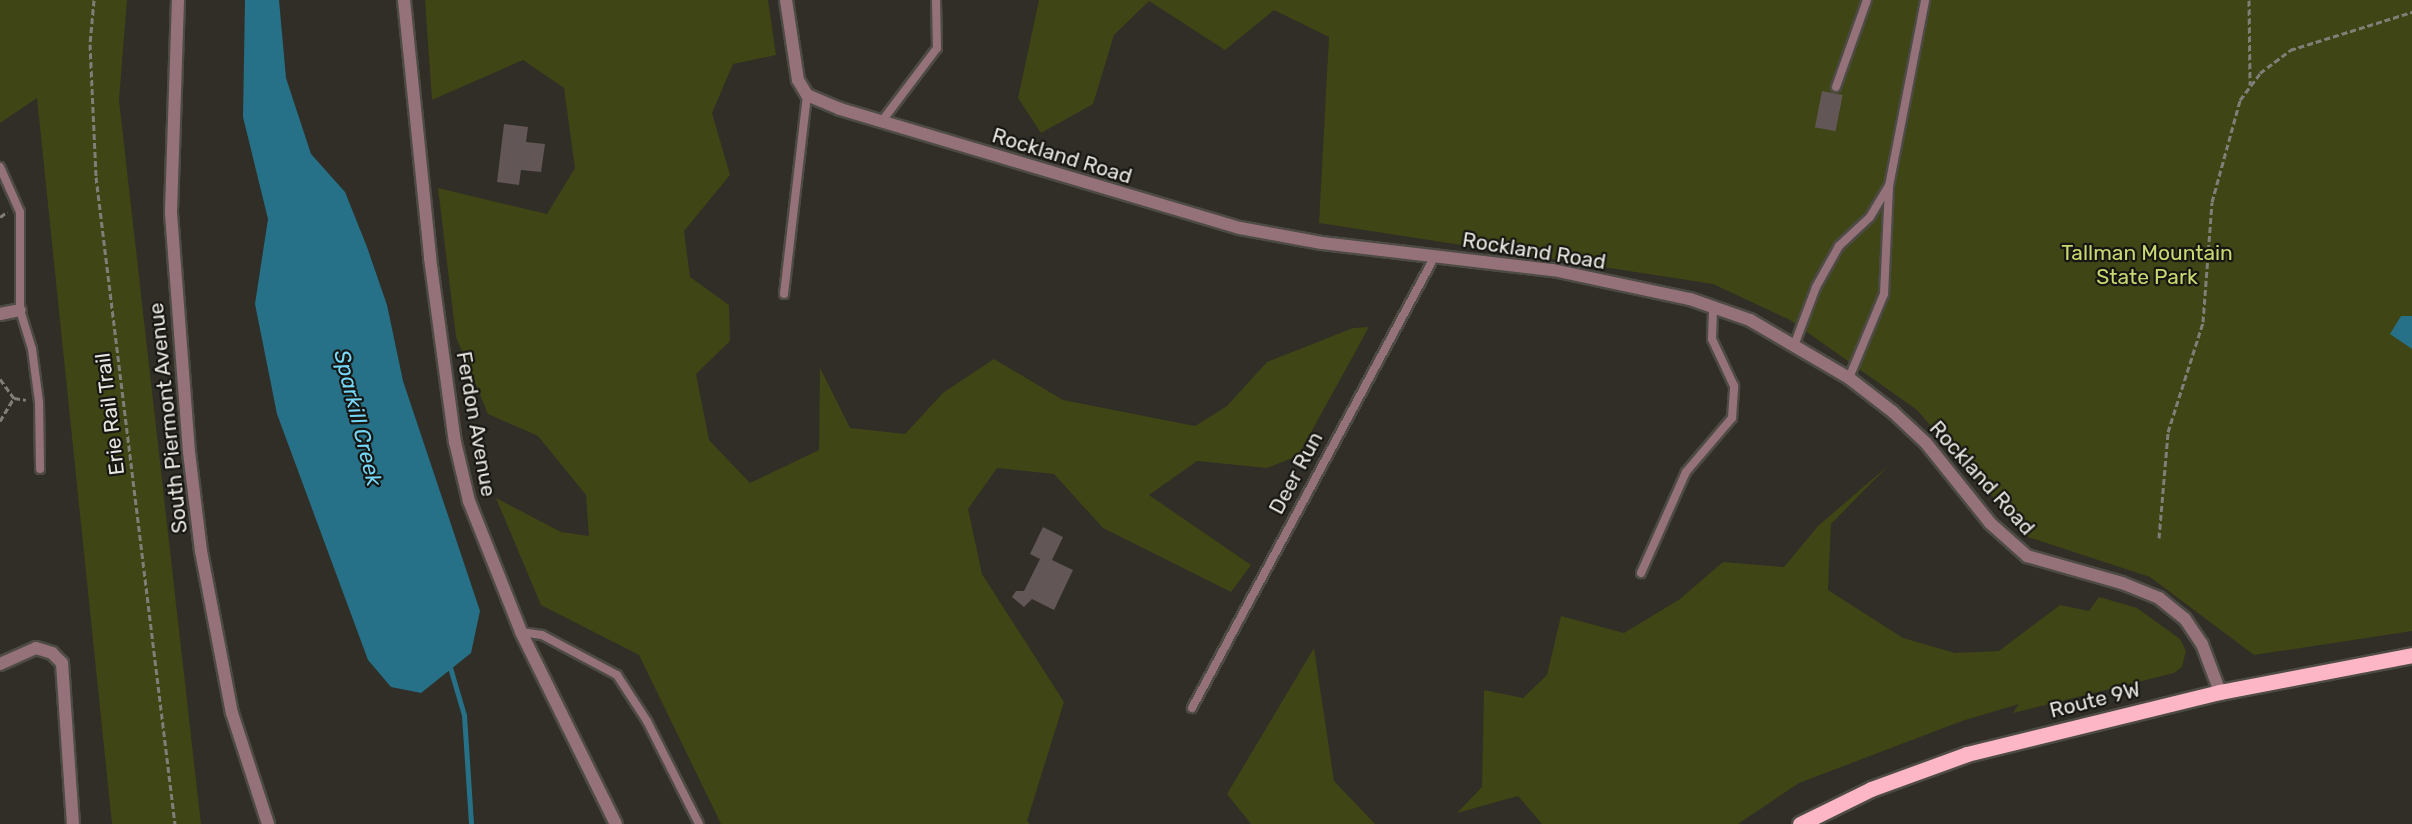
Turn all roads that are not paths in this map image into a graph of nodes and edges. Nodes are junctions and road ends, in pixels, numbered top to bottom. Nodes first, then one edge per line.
1 (178, 0) edge
2 (404, 0) edge
3 (786, 0) edge
4 (936, 0) edge
5 (1866, 0) edge
6 (1925, 0) edge
7 (1836, 87) dead end
8 (807, 96) junction
9 (882, 121) junction
10 (0, 167) edge
11 (1889, 186) junction
12 (1435, 256) junction
13 (784, 294) dead end
14 (1713, 306) junction
15 (20, 310) junction
16 (0, 314) edge
17 (1795, 343) junction
18 (1849, 378) junction
19 (40, 469) dead end
20 (1641, 573) dead end
21 (521, 632) junction
22 (2412, 655) edge
23 (0, 664) edge
24 (2220, 692) junction
25 (1192, 708) dead end
26 (73, 824) edge
27 (268, 824) edge
28 (616, 824) edge
29 (699, 824) edge
30 (1800, 824) edge

1 - 27 street, South Piermont Avenue
2 - 21 street, Ferdon Avenue
3 - 8 street
4 - 9 lane
5 - 7 lane
6 - 11 lane
8 - 9 street, Rockland Road
8 - 13 lane
9 - 12 street, Rockland Road
10 - 15 lane
11 - 17 lane
11 - 18 lane
12 - 14 street, Rockland Road
12 - 25 lane, Deer Run
14 - 17 street, Rockland Road
14 - 20 lane
15 - 16 street
15 - 19 lane
17 - 18 street, Rockland Road
18 - 24 street, Rockland Road
21 - 28 street, Ferdon Avenue
21 - 29 lane
22 - 24 main road, Route 9W
23 - 26 street
24 - 30 main road, Route 9W

